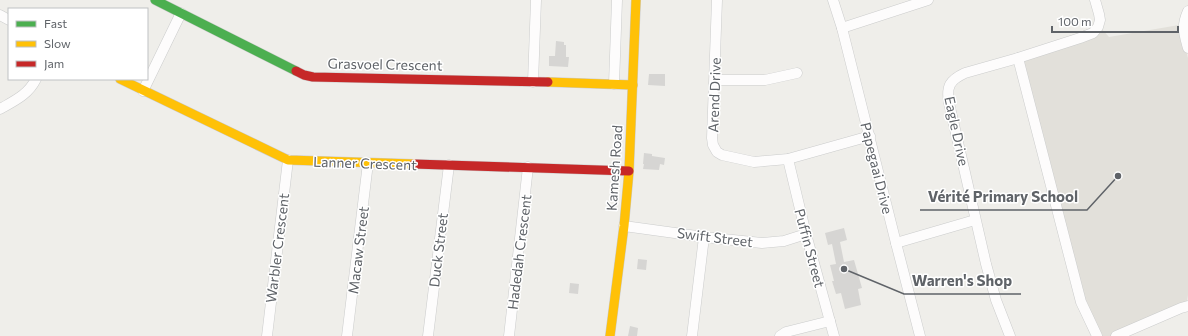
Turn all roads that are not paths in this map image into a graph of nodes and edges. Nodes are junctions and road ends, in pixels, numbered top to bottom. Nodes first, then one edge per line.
1 (155, 0) edge
2 (536, 0) edge
3 (617, 0) edge
4 (636, 0) edge
5 (717, 0) edge
6 (833, 0) edge
7 (925, 0) edge
8 (1095, 0) edge
9 (1188, 11) edge
10 (181, 13) junction
11 (842, 28) junction
12 (1188, 48) edge
13 (1018, 58) junction
14 (797, 73) dead end
15 (36, 80) edge
16 (122, 80) edge
17 (148, 80) edge
18 (148, 80) edge
19 (715, 80) junction
20 (534, 82) junction
21 (614, 84) junction
22 (633, 85) junction
23 (143, 90) junction
24 (0, 110) edge
25 (870, 136) junction
26 (788, 159) junction
27 (288, 160) junction
28 (368, 163) junction
29 (449, 165) junction
30 (528, 168) junction
31 (629, 171) junction
32 (975, 220) junction
33 (624, 226) junction
34 (806, 234) junction
35 (704, 237) junction
36 (896, 243) junction
37 (1188, 306) edge
38 (830, 322) junction
39 (267, 336) edge
40 (347, 336) edge
41 (428, 336) edge
42 (509, 336) edge
43 (610, 336) edge
44 (692, 336) edge
45 (780, 336) edge
46 (834, 336) edge
47 (920, 336) edge
48 (1010, 336) edge
49 (1097, 336) edge
50 (1116, 336) edge

1 - 10 street, Grasvoel Crescent
2 - 20 street
3 - 21 street
4 - 22 street, Kamesh Road
5 - 19 street, Arend Drive
6 - 11 street, Papegaai Drive
7 - 11 street
8 - 13 street, Eagle Drive
9 - 12 street
10 - 18 street
10 - 20 street, Grasvoel Crescent
11 - 25 street, Papegaai Drive
13 - 32 street, Eagle Drive
13 - 49 street
14 - 19 street
15 - 24 street
16 - 23 street, Lanner Crescent
17 - 23 street
19 - 26 street, Arend Drive
20 - 21 street, Grasvoel Crescent
21 - 22 street, Grasvoel Crescent
22 - 31 street, Kamesh Road
23 - 27 street, Lanner Crescent
25 - 26 street, Arend Drive
25 - 36 street, Papegaai Drive
26 - 34 street, Puffin Street
27 - 28 street, Lanner Crescent
27 - 39 street, Warbler Crescent
28 - 29 street, Lanner Crescent
28 - 40 street, Macaw Street
29 - 30 street, Lanner Crescent
29 - 41 street, Duck Street
30 - 31 street, Lanner Crescent
30 - 42 street, Hadedah Crescent
31 - 33 street, Kamesh Road
32 - 36 street
32 - 48 street, Eagle Drive
33 - 35 street, Swift Street
33 - 43 street, Kamesh Road
34 - 35 street, Swift Street
34 - 38 street, Puffin Street
35 - 44 street
36 - 47 street, Papegaai Drive
37 - 50 street
38 - 45 street
38 - 46 street, Puffin Street

